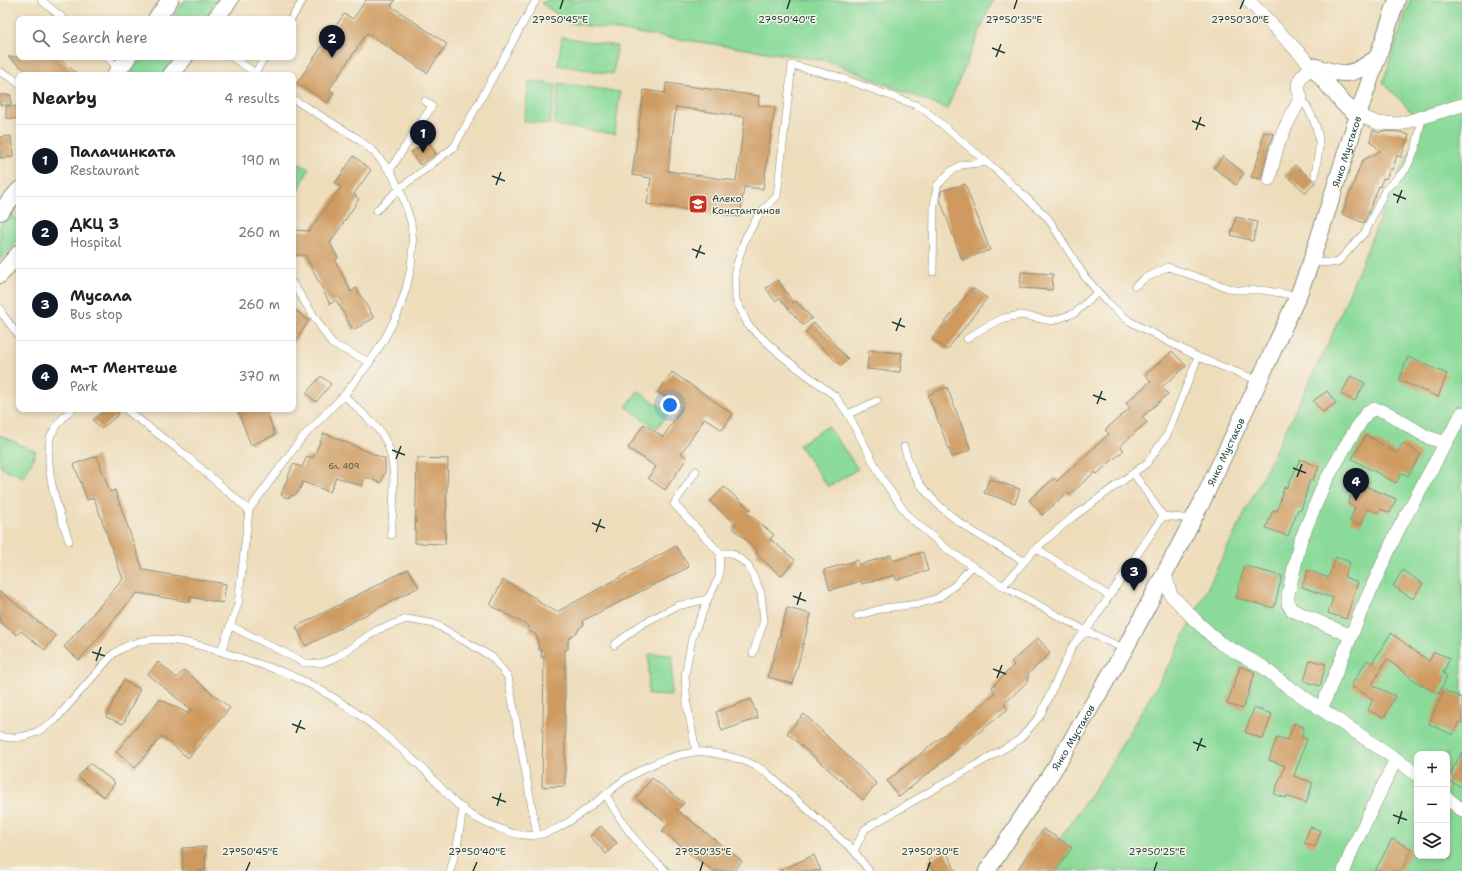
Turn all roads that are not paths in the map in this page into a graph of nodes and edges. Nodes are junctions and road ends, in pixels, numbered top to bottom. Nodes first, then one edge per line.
1 (41, 0) edge
2 (170, 0) edge
3 (230, 0) edge
4 (303, 0) edge
5 (536, 0) edge
6 (1248, 0) edge
7 (1397, 0) edge
8 (60, 16) edge
9 (158, 16) edge
10 (217, 16) edge
11 (293, 16) edge
12 (1378, 57) junction
13 (111, 60) edge
14 (183, 60) edge
15 (236, 60) edge
16 (263, 60) edge
17 (1312, 66) junction
18 (120, 67) edge
19 (0, 72) edge
20 (173, 72) edge
21 (253, 72) edge
22 (257, 72) edge
23 (16, 81) edge
24 (1301, 97) junction
25 (296, 101) edge
26 (425, 101) dead end
27 (1462, 105) edge
28 (1358, 115) junction
29 (1422, 118) junction
30 (987, 162) junction
31 (389, 171) junction
32 (1315, 176) dead end
33 (1269, 179) dead end
34 (399, 189) junction
35 (16, 193) edge
36 (377, 210) dead end
37 (0, 212) edge
38 (16, 256) edge
39 (1311, 262) junction
40 (933, 272) dead end
41 (0, 274) edge
42 (1135, 286) dead end
43 (296, 289) edge
44 (1098, 292) junction
45 (1298, 296) junction
46 (1, 313) edge
47 (16, 332) edge
48 (967, 339) dead end
49 (1198, 357) junction
50 (370, 362) junction
51 (1259, 381) junction
52 (344, 395) junction
53 (877, 401) dead end
54 (69, 412) edge
55 (129, 412) edge
56 (1462, 413) edge
57 (848, 414) junction
58 (1446, 443) junction
59 (904, 446) dead end
60 (696, 471) dead end
61 (1134, 474) junction
62 (249, 510) junction
63 (1163, 516) junction
64 (1193, 519) junction
65 (391, 535) dead end
66 (69, 541) dead end
67 (1036, 548) junction
68 (720, 553) junction
69 (1024, 561) junction
70 (972, 566) junction
71 (1165, 574) junction
72 (1003, 586) junction
73 (1109, 596) junction
74 (708, 599) junction
75 (857, 616) dead end
76 (231, 626) junction
77 (1086, 631) junction
78 (1351, 636) junction
79 (614, 645) dead end
80 (1125, 650) junction
81 (221, 652) junction
82 (753, 653) dead end
83 (1321, 709) junction
84 (0, 736) edge
85 (696, 751) junction
86 (1396, 758) junction
87 (1414, 773) edge
88 (606, 794) junction
89 (1450, 800) edge
90 (463, 808) junction
91 (1462, 810) edge
92 (537, 835) junction
93 (854, 851) junction
94 (867, 868) edge
95 (450, 871) edge
96 (666, 871) edge
97 (860, 871) edge
98 (987, 871) edge
99 (1344, 871) edge

1 - 8 lane
2 - 9 street
3 - 10 street
4 - 11 lane
5 - 34 lane
6 - 17 street
7 - 12 street, Янко Мустаков
12 - 17 street
12 - 28 street, Янко Мустаков
13 - 18 lane
14 - 20 street
15 - 21 lane
16 - 22 lane
17 - 24 street
17 - 28 street
19 - 23 lane
24 - 32 lane
24 - 33 street
25 - 31 lane
26 - 31 lane
27 - 29 street
28 - 29 street
28 - 39 street, Янко Мустаков
29 - 39 lane
30 - 40 lane
30 - 44 lane
30 - 57 lane
31 - 34 lane
34 - 36 lane
34 - 50 lane
35 - 37 street
38 - 41 street
39 - 45 street, Янко Мустаков
42 - 45 lane
43 - 50 lane
44 - 48 lane
44 - 49 lane
45 - 51 street, Янко Мустаков
46 - 47 lane
49 - 51 lane
49 - 61 lane
50 - 52 lane
51 - 64 street, Янко Мустаков
52 - 62 lane
52 - 65 lane
53 - 57 lane
54 - 66 lane
55 - 62 lane
56 - 58 street
57 - 70 lane
58 - 78 street
58 - 78 street
59 - 69 lane
60 - 68 lane
61 - 63 lane
61 - 67 lane
62 - 76 lane
63 - 64 lane
63 - 73 lane
64 - 71 street, Янко Мустаков
67 - 69 lane
67 - 73 lane
68 - 74 lane
68 - 82 lane
69 - 72 lane
70 - 72 lane
70 - 75 lane
71 - 80 street, Янко Мустаков
71 - 83 street
72 - 77 lane
73 - 77 lane
74 - 79 lane
74 - 85 lane
76 - 81 lane
76 - 92 lane
77 - 80 lane
77 - 93 lane
78 - 83 street
80 - 98 street, Янко Мустаков
81 - 84 lane
81 - 90 lane
83 - 86 street
85 - 88 lane
85 - 93 lane
86 - 87 street
86 - 99 street
88 - 92 lane
88 - 96 lane
89 - 91 street
90 - 92 lane
90 - 95 lane
93 - 94 lane
94 - 97 lane

